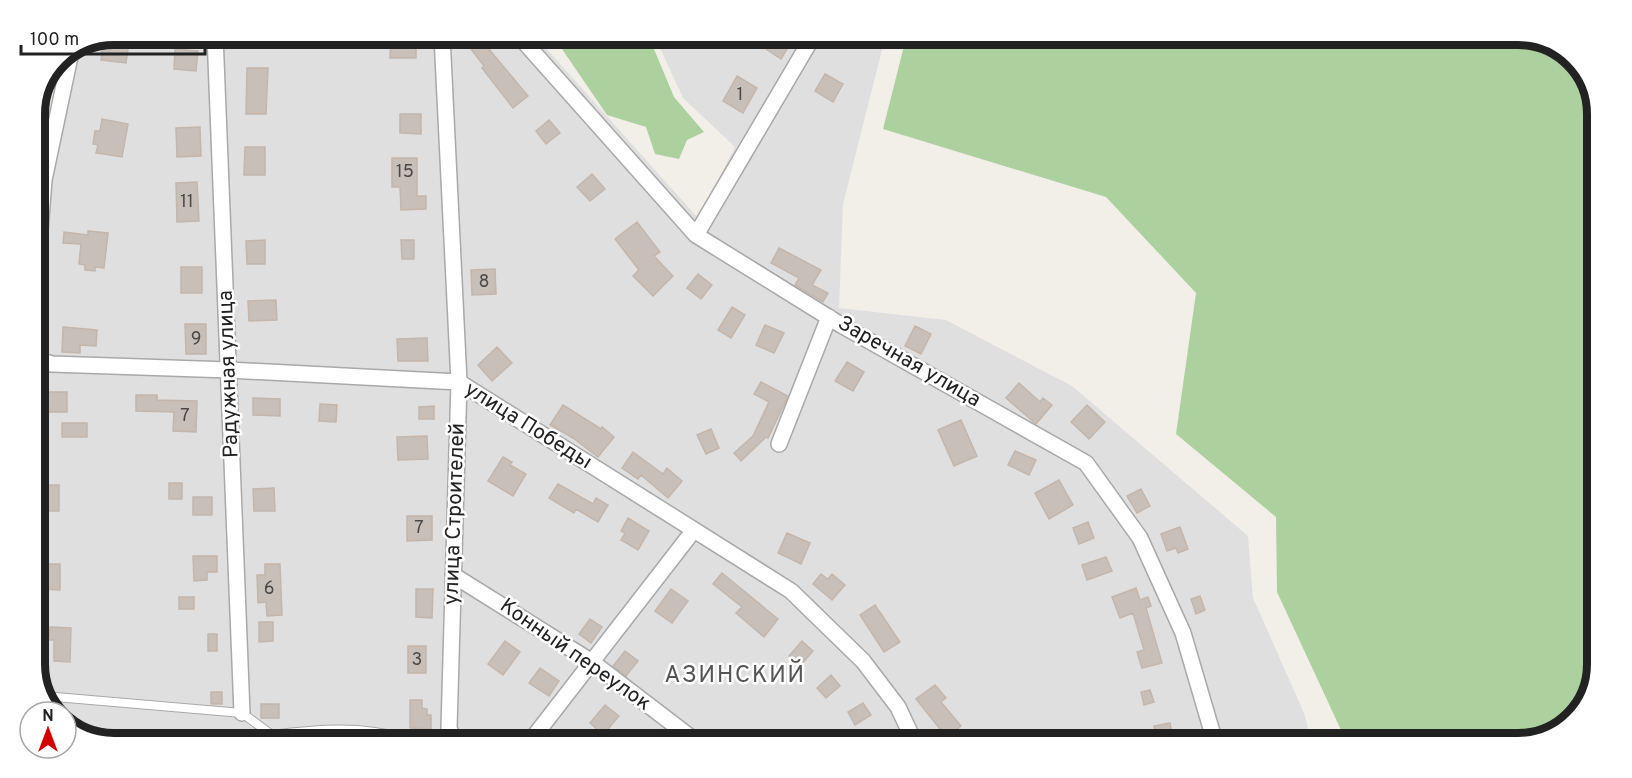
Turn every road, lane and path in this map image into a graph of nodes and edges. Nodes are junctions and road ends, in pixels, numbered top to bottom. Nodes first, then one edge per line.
1 (216, 45) edge
2 (442, 45) edge
3 (527, 45) edge
4 (809, 45) edge
5 (69, 62) edge
6 (45, 180) edge
7 (696, 235) junction
8 (829, 317) junction
9 (45, 362) edge
10 (229, 370) junction
11 (459, 382) junction
12 (779, 444) dead end
13 (694, 530) junction
14 (453, 575) junction
15 (592, 662) junction
16 (53, 697) edge
17 (242, 712) junction
18 (269, 733) edge
19 (289, 733) edge
20 (388, 733) edge
21 (450, 733) edge
22 (537, 733) edge
23 (685, 733) edge
24 (910, 733) edge
25 (1212, 733) edge

1 - 10 street, Радужная улица
2 - 11 street, улица Строителей
3 - 7 street, Заречная улица
4 - 7 street
5 - 6 street
7 - 8 street, Заречная улица
8 - 12 street
8 - 25 street, Заречная улица
9 - 10 street, улица Победы
10 - 11 street, улица Победы
10 - 17 street, Радужная улица
11 - 13 street, улица Победы
11 - 14 street, улица Строителей
13 - 15 street
13 - 24 street, улица Победы
14 - 15 street, Конный переулок
14 - 21 street, улица Строителей
15 - 22 street
15 - 23 street, Конный переулок
16 - 17 lane
17 - 18 lane
19 - 20 lane

